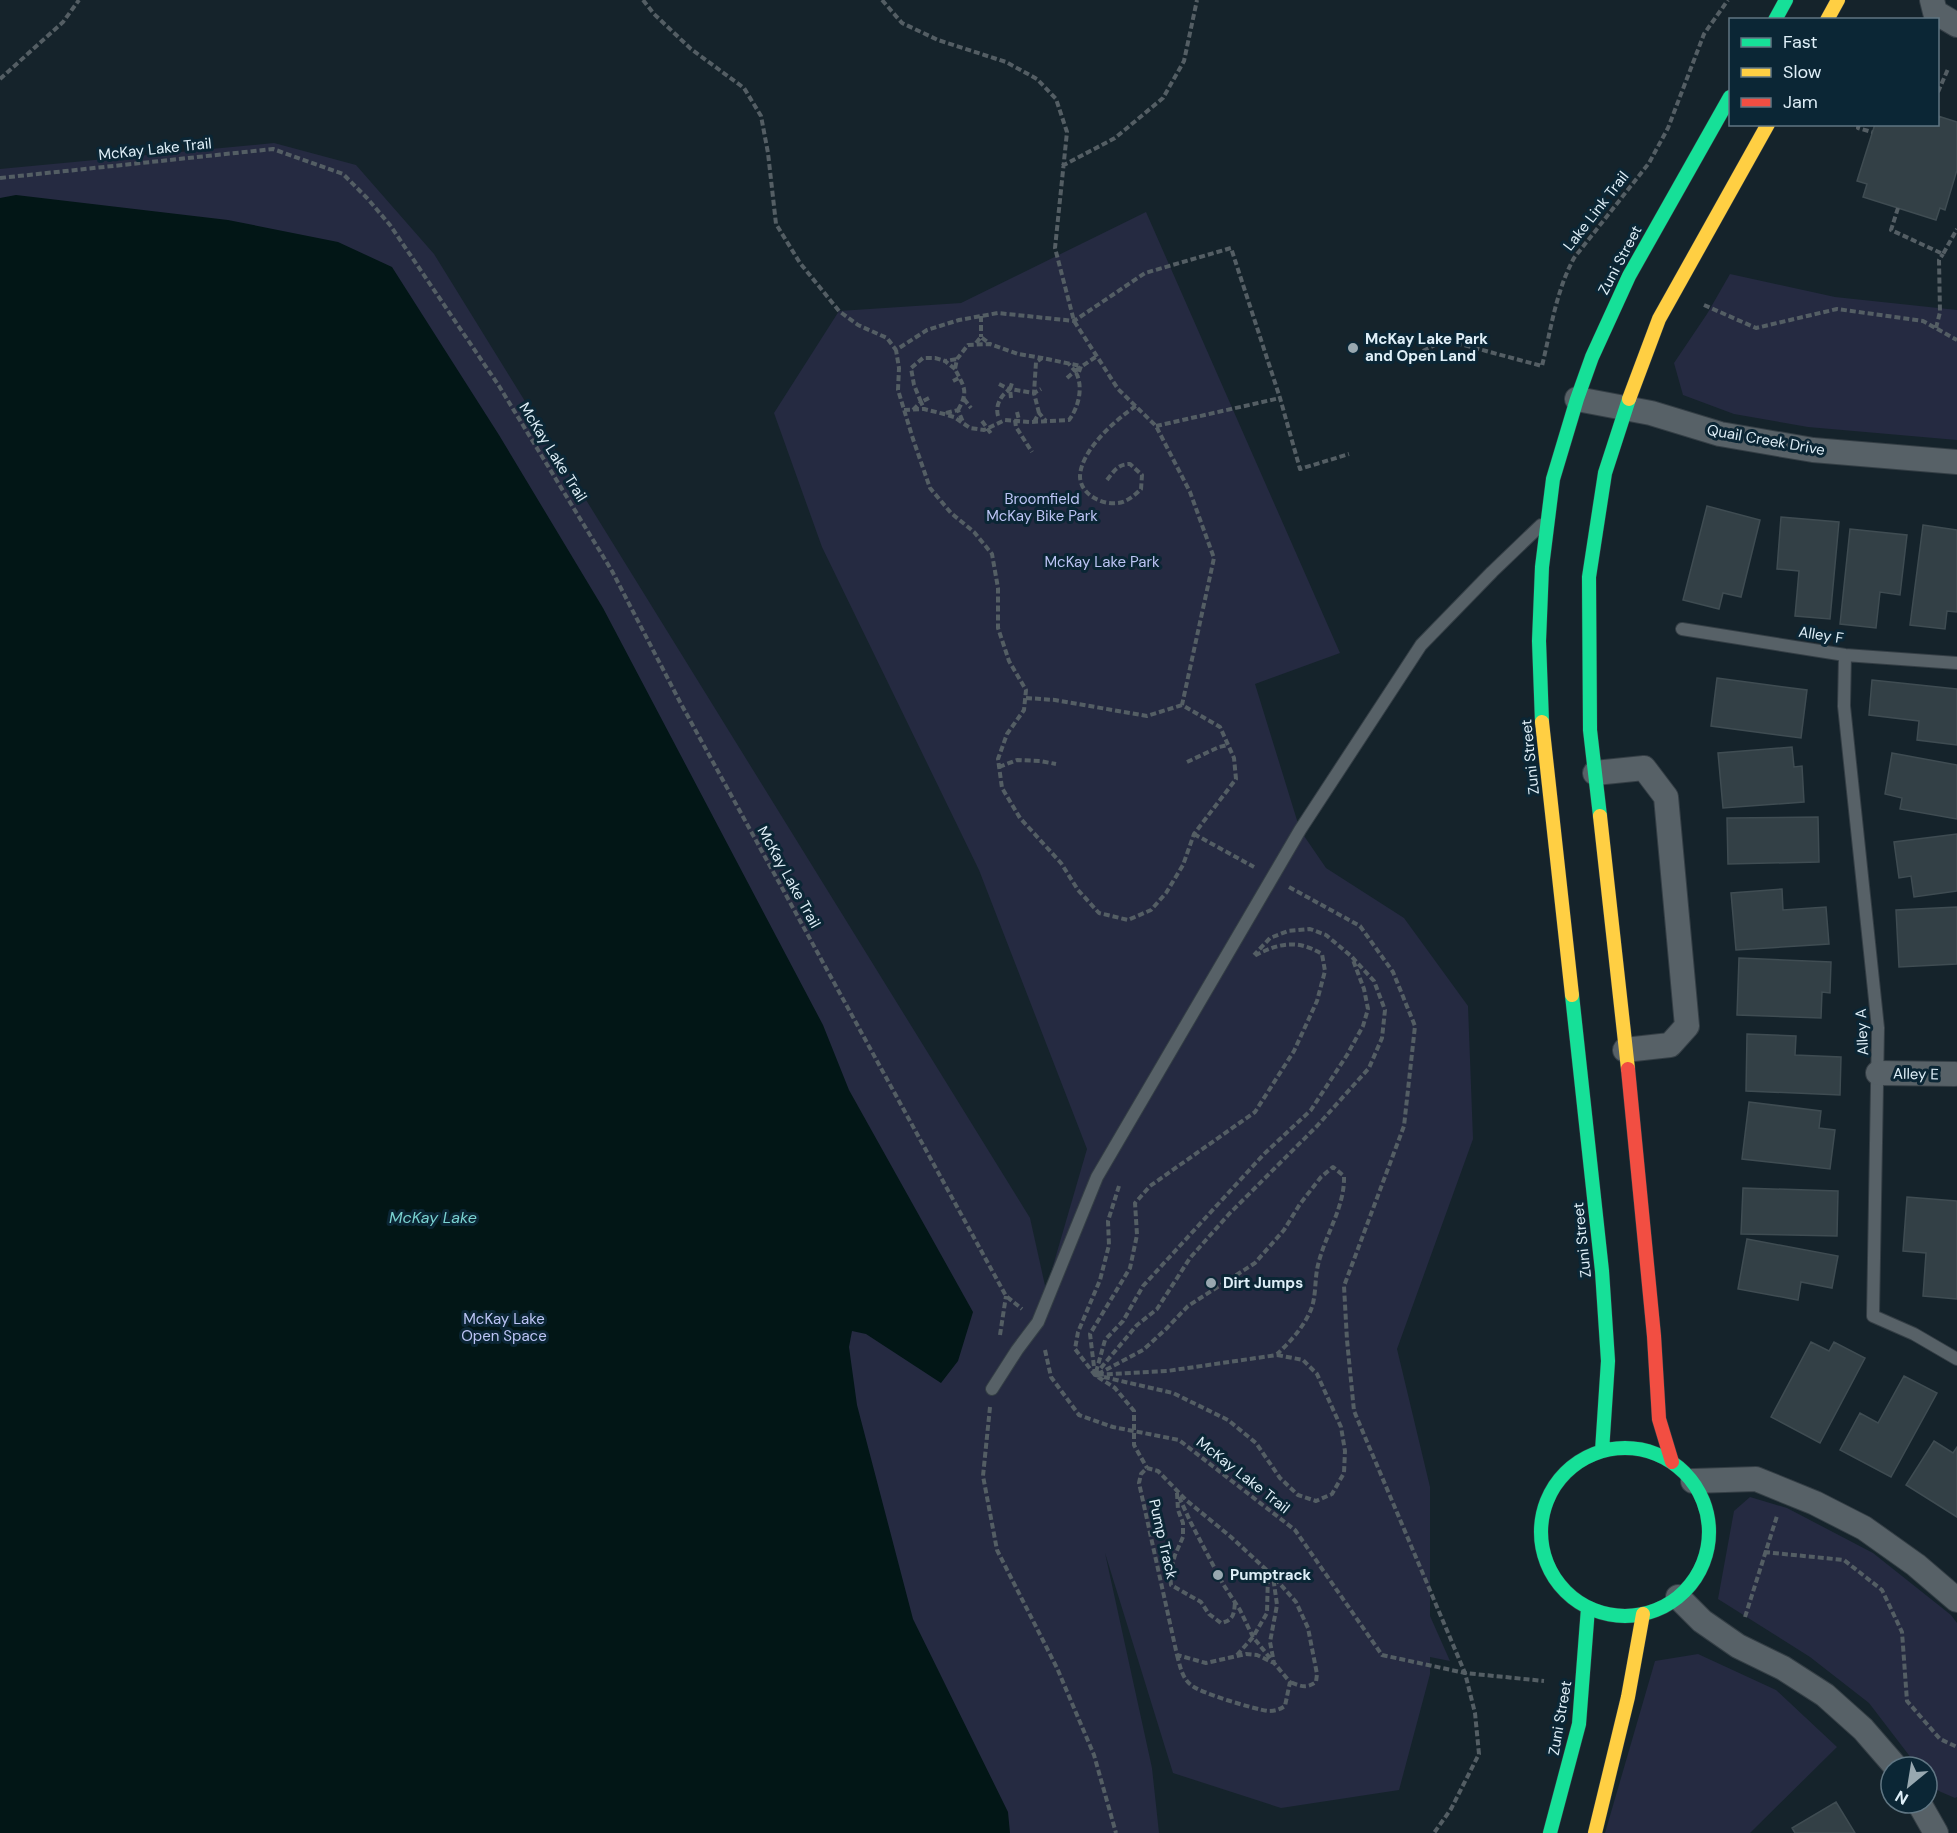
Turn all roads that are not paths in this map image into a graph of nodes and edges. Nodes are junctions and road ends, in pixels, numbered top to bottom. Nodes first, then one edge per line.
1 (1786, 0) edge
2 (1838, 0) edge
3 (1932, 0) edge
4 (1776, 18) edge
5 (1828, 18) edge
6 (1957, 25) edge
7 (1729, 101) edge
8 (1767, 126) edge
9 (1577, 399) junction
10 (1624, 408) junction
11 (1957, 462) edge
12 (1548, 518) junction
13 (1682, 629) dead end
14 (1845, 655) junction
15 (1957, 663) edge
16 (1594, 773) junction
17 (1625, 1050) junction
18 (1878, 1073) junction
19 (1956, 1075) edge
20 (1957, 1359) edge
21 (992, 1389) road end
22 (1602, 1451) junction
23 (1672, 1462) junction
24 (1693, 1482) junction
25 (1678, 1598) junction
26 (1957, 1600) edge
27 (1588, 1608) junction
28 (1643, 1614) junction
29 (1886, 1755) edge
30 (1926, 1815) edge
31 (1550, 1833) edge
32 (1595, 1833) edge
33 (1936, 1833) edge

1 - 4 main road
2 - 5 main road
3 - 6 street
7 - 9 main road, Zuni Street
8 - 10 main road
9 - 10 street, Quail Creek Drive
9 - 12 main road, Zuni Street
10 - 11 street, Quail Creek Drive
10 - 16 main road
12 - 21 lane
12 - 22 main road, Zuni Street
13 - 14 lane, Alley F
14 - 15 lane, Alley F
14 - 18 lane, Alley A
16 - 17 main road
16 - 17 street
17 - 23 main road
18 - 19 street, Alley E
18 - 20 lane, Alley A
22 - 23 main road
22 - 27 main road
23 - 24 main road
24 - 25 main road
24 - 26 street
25 - 28 main road
25 - 29 street
27 - 28 main road
27 - 31 main road, Zuni Street
28 - 32 main road
30 - 33 street

